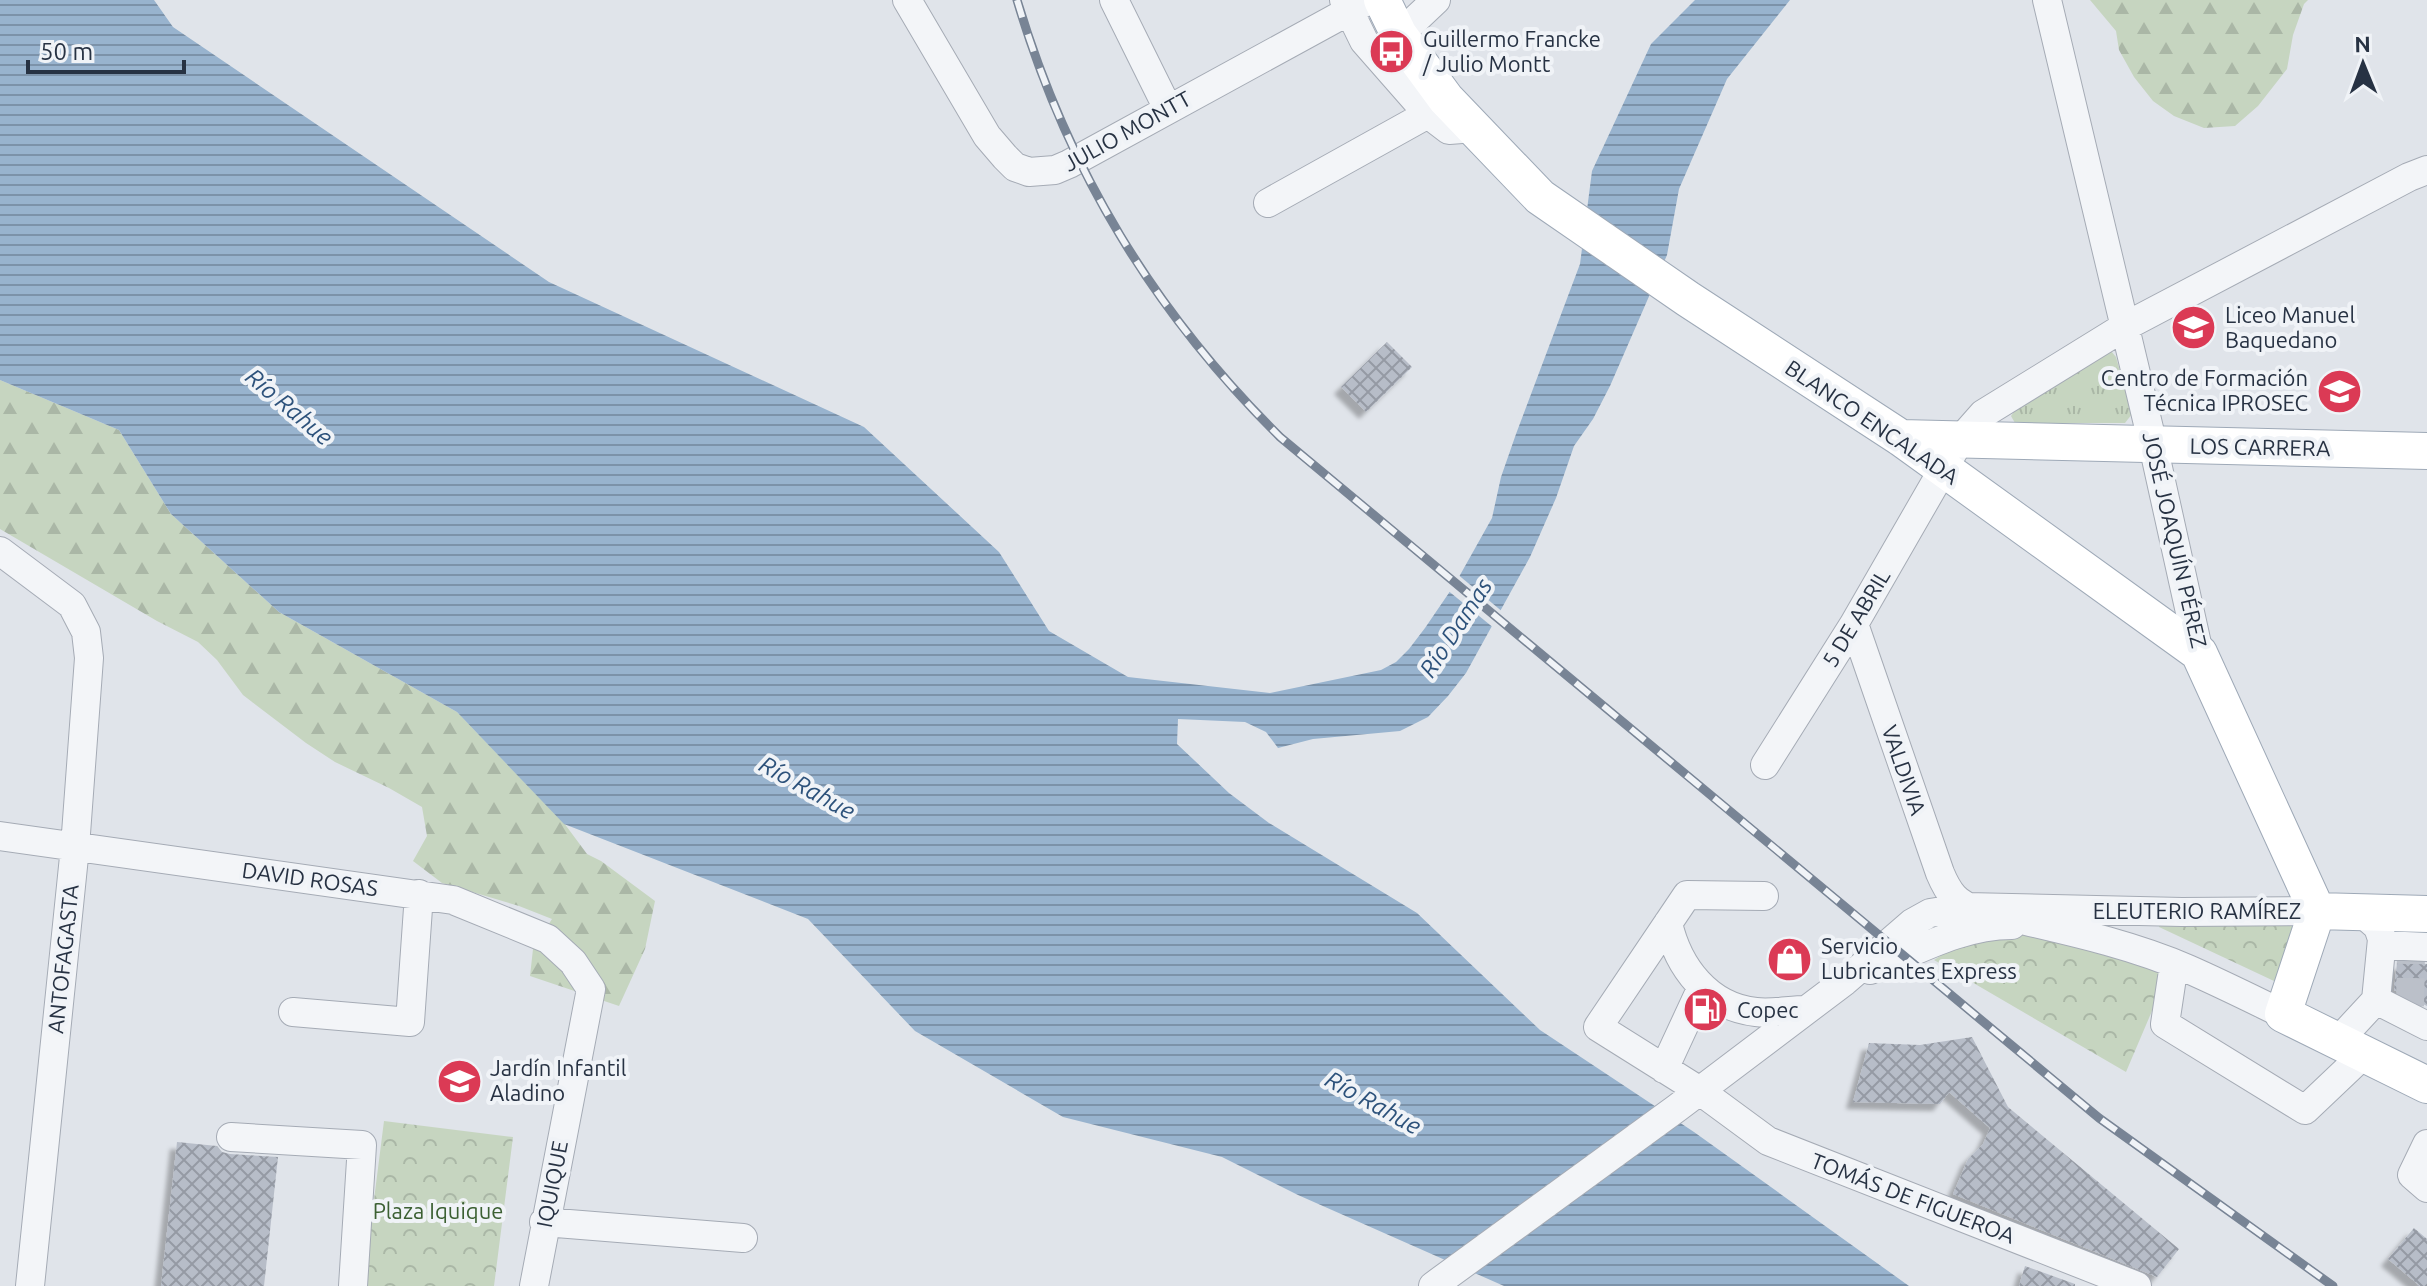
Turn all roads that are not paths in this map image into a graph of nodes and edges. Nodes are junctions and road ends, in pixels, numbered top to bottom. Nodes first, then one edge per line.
1 (907, 0) edge
2 (1114, 0) edge
3 (1382, 0) edge
4 (1436, 0) edge
5 (2047, 0) edge
6 (1354, 4) edge
7 (1399, 35) junction
8 (1168, 109) junction
9 (1428, 114) junction
10 (1470, 124) junction
11 (2427, 170) edge
12 (1268, 203) dead end
13 (2124, 327) junction
14 (2153, 445) junction
15 (2427, 451) edge
16 (1952, 455) junction
17 (0, 551) edge
18 (1854, 624) junction
19 (2199, 653) junction
20 (1765, 765) dead end
21 (0, 836) edge
22 (1929, 844) junction
23 (75, 847) junction
24 (1944, 883) junction
25 (419, 894) junction
26 (1764, 896) dead end
27 (1967, 907) junction
28 (2317, 911) junction
29 (2182, 912) junction
30 (2361, 912) junction
31 (2427, 914) edge
32 (1668, 923) junction
33 (2069, 931) junction
34 (1915, 937) junction
35 (2382, 945) junction
36 (2416, 949) edge
37 (2174, 964) junction
38 (1702, 987) junction
39 (591, 989) joint
40 (2376, 1000) junction
41 (1806, 1010) junction
42 (293, 1012) dead end
43 (2283, 1014) junction
44 (2416, 1017) edge
45 (2351, 1047) junction
46 (1664, 1069) junction
47 (2427, 1085) edge
48 (1700, 1091) junction
49 (231, 1137) dead end
50 (2427, 1144) edge
51 (2427, 1188) edge
52 (544, 1222) junction
53 (743, 1238) dead end
54 (30, 1286) edge
55 (353, 1286) edge
56 (534, 1286) edge
57 (1433, 1286) edge
58 (2137, 1286) edge

1 - 8 street, JULIO MONTT
2 - 8 street
3 - 7 main road, BLANCO ENCALADA
4 - 7 street
5 - 13 street, JOSÉ JOAQUÍN PÉREZ
6 - 8 street, JULIO MONTT
6 - 9 street
7 - 10 main road, BLANCO ENCALADA
9 - 10 street
9 - 12 street
10 - 16 main road, BLANCO ENCALADA
11 - 13 street, 5 DE ABRIL
13 - 14 street, JOSÉ JOAQUÍN PÉREZ
13 - 16 street, 5 DE ABRIL
14 - 15 main road, LOS CARRERA
14 - 16 main road, LOS CARRERA
14 - 19 street, JOSÉ JOAQUÍN PÉREZ
16 - 18 street, 5 DE ABRIL
16 - 19 main road, BLANCO ENCALADA
17 - 23 street, ANTOFAGASTA
18 - 20 street, 5 DE ABRIL
18 - 22 street, VALDIVIA
19 - 28 main road, JOSÉ JOAQUÍN PÉREZ
21 - 23 street, DAVID ROSAS
22 - 24 street, VALDIVIA
22 - 34 street
23 - 25 street, DAVID ROSAS
23 - 54 street, ANTOFAGASTA
24 - 27 street, VALDIVIA
24 - 29 street
25 - 39 street, DAVID ROSAS
25 - 42 street
26 - 32 street
27 - 29 street, ELEUTERIO RAMÍREZ
27 - 33 street
27 - 34 street
28 - 29 street, ELEUTERIO RAMÍREZ
28 - 30 main road, ELEUTERIO RAMÍREZ
28 - 43 main road
30 - 31 main road, ELEUTERIO RAMÍREZ
30 - 35 street
32 - 38 street
32 - 46 street, TOMÁS DE FIGUEROA
33 - 34 street
33 - 37 street
34 - 41 street
35 - 36 street
35 - 40 street
37 - 43 street
37 - 45 street
38 - 41 street
38 - 46 street
39 - 52 street, IQUIQUE
40 - 44 street
40 - 45 street
41 - 48 street
43 - 45 main road
45 - 47 main road
46 - 48 street, TOMÁS DE FIGUEROA
48 - 57 street
48 - 58 street, TOMÁS DE FIGUEROA
49 - 55 street
50 - 51 street
52 - 53 street
52 - 56 street, IQUIQUE

